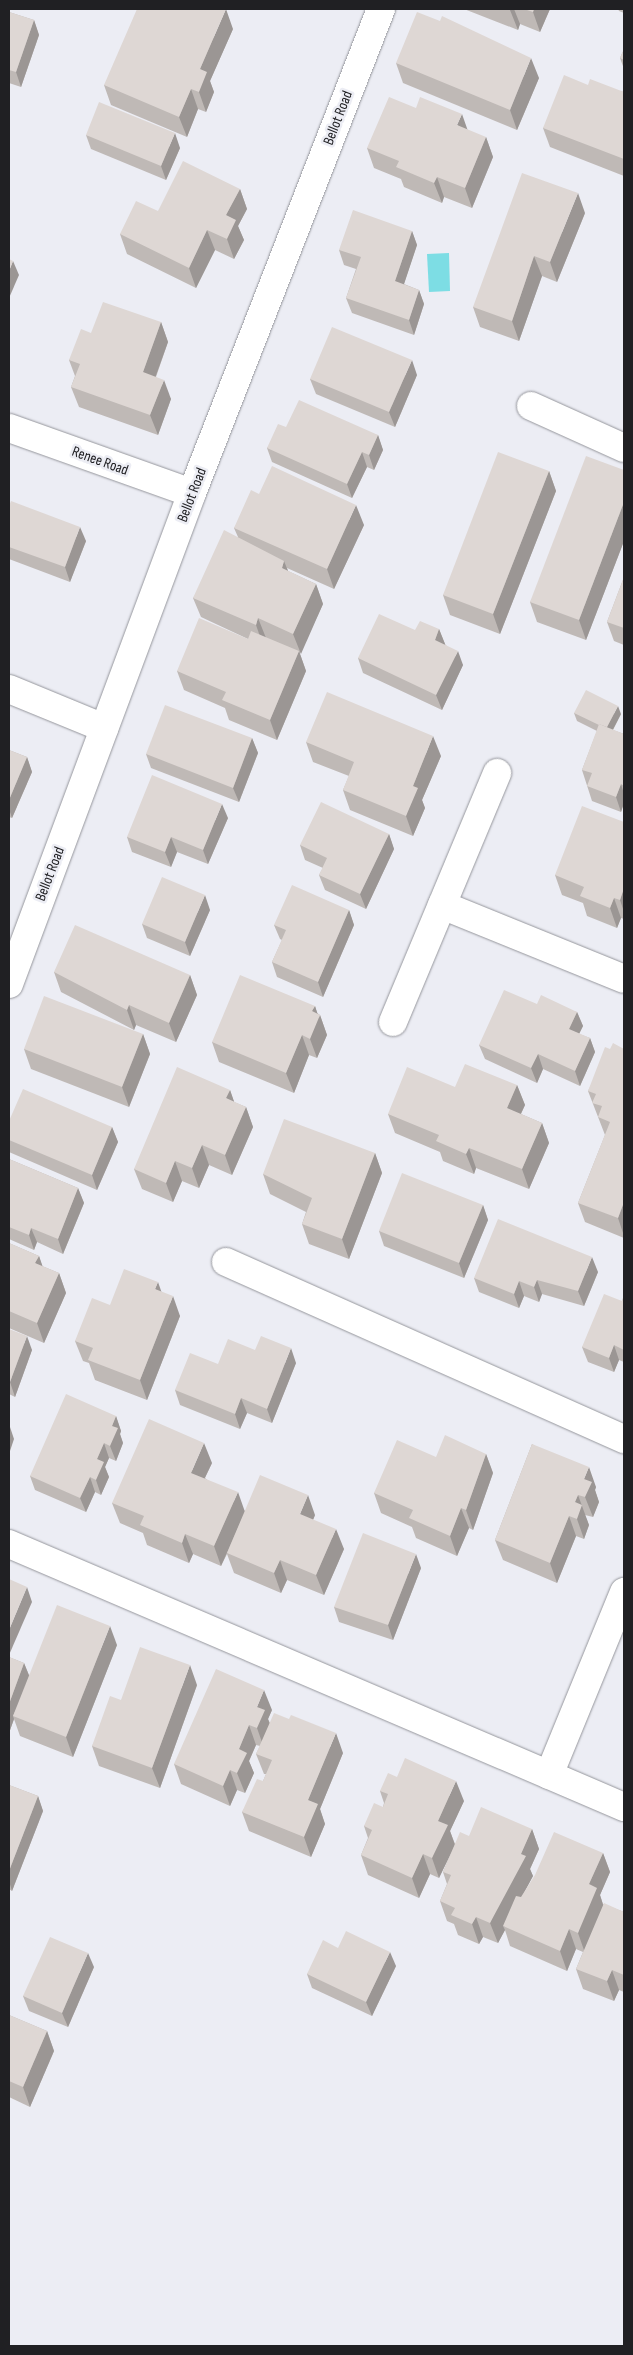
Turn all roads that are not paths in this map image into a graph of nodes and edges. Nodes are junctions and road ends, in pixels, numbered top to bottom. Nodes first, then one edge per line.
1 (381, 9) edge
2 (531, 406) dead end
3 (9, 428) edge
4 (624, 448) edge
5 (192, 493) junction
6 (9, 689) edge
7 (104, 728) junction
8 (497, 773) dead end
9 (442, 905) junction
10 (624, 978) edge
11 (9, 984) edge
12 (392, 1022) dead end
13 (226, 1262) dead end
14 (624, 1439) edge
15 (9, 1544) edge
16 (624, 1592) edge
17 (550, 1775) junction
18 (624, 1807) edge

1 - 5 street, Bellot Road
2 - 4 street
3 - 5 street, Renee Road
5 - 7 street, Bellot Road
6 - 7 street
7 - 11 street, Bellot Road
8 - 9 street
9 - 10 street
9 - 12 street
13 - 14 street
15 - 17 street
16 - 17 street
17 - 18 street

